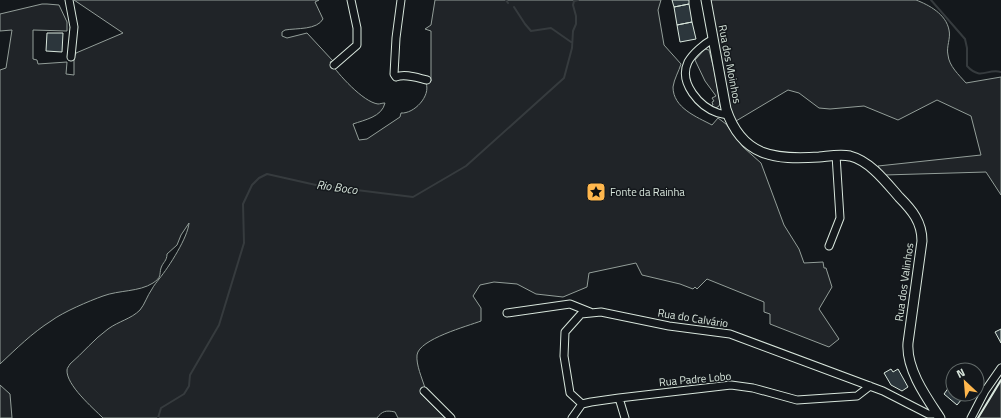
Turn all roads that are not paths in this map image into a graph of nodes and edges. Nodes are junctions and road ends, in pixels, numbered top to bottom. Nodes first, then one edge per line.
1 (69, 0) edge
2 (351, 0) edge
3 (401, 0) edge
4 (706, 0) edge
5 (712, 39) junction
6 (71, 57) dead end
7 (334, 65) dead end
8 (426, 80) dead end
9 (728, 115) junction
10 (736, 130) joint
11 (836, 155) junction
12 (830, 246) dead end
13 (507, 313) dead end
14 (592, 313) junction
15 (1001, 368) edge
16 (870, 386) junction
17 (424, 390) dead end
18 (618, 398) junction
19 (582, 404) junction
20 (939, 416) edge
21 (451, 418) edge
22 (572, 418) edge
23 (625, 418) edge
24 (971, 418) edge

1 - 6 street
2 - 7 street
3 - 8 street
4 - 5 main road, Rua dos Moinhos
5 - 9 main road, Rua dos Moinhos
5 - 9 street
9 - 10 main road, Rua dos Moinhos
10 - 11 main road, Rua dos Valinhos
11 - 12 street
11 - 20 main road, Rua dos Valinhos
13 - 14 street
14 - 16 street, Rua do Calvário
14 - 19 street, Rua do Calvário
15 - 24 street
16 - 18 street, Rua Padre Lobo
16 - 20 street, Rua do Calvário
17 - 21 street
18 - 19 street, Rua Padre Lobo
18 - 23 street
19 - 22 street

